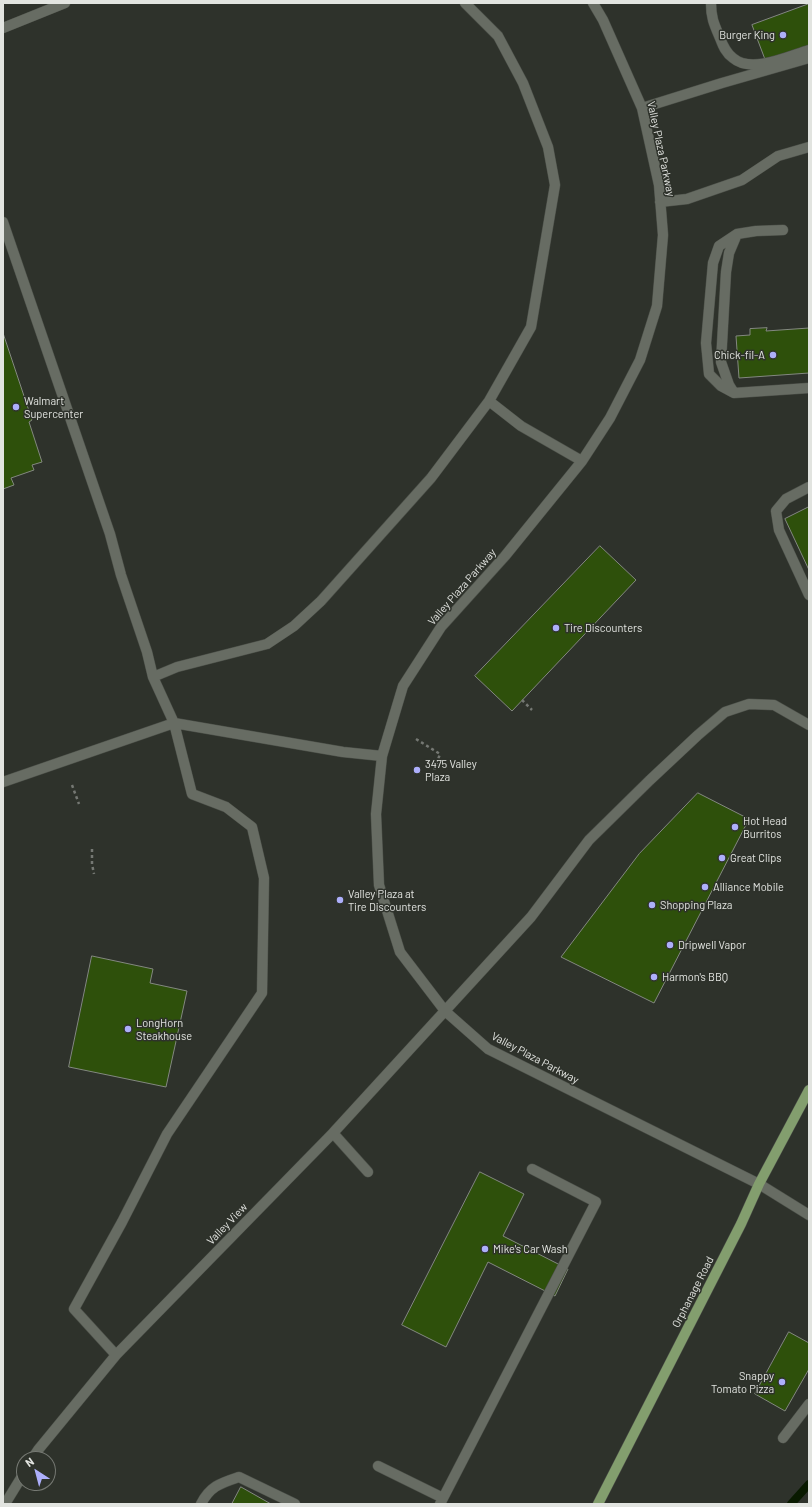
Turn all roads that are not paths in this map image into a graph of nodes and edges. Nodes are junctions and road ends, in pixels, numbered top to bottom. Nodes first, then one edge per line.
1 (65, 3) edge
2 (465, 3) edge
3 (593, 3) edge
4 (710, 3) edge
5 (3, 28) edge
6 (809, 50) edge
7 (809, 58) edge
8 (642, 108) junction
9 (809, 148) edge
10 (660, 202) junction
11 (3, 222) edge
12 (783, 230) dead end
13 (737, 234) junction
14 (809, 388) edge
15 (734, 393) junction
16 (489, 401) junction
17 (582, 461) junction
18 (809, 487) edge
19 (809, 595) edge
20 (153, 677) junction
21 (174, 723) junction
22 (809, 725) edge
23 (382, 756) junction
24 (3, 782) edge
25 (446, 1011) junction
26 (809, 1090) edge
27 (333, 1133) junction
28 (532, 1169) dead end
29 (368, 1172) dead end
30 (759, 1184) junction
31 (809, 1215) edge
32 (116, 1355) junction
33 (809, 1404) edge
34 (783, 1438) dead end
35 (37, 1451) edge
36 (378, 1466) dead end
37 (16, 1486) edge
38 (442, 1501) edge
39 (5, 1504) edge
40 (201, 1504) edge
41 (295, 1504) edge
42 (598, 1504) edge

1 - 5 street
2 - 16 street
3 - 8 street, Valley Plaza Parkway
4 - 6 street
7 - 8 street
8 - 10 street, Valley Plaza Parkway
9 - 10 street
10 - 17 street, Valley Plaza Parkway
11 - 20 street
12 - 13 street
13 - 15 street
13 - 15 street
14 - 15 street
16 - 17 street
16 - 20 street
17 - 23 street, Valley Plaza Parkway
18 - 19 street
20 - 21 street
21 - 23 street
21 - 24 street
21 - 32 street
22 - 25 street, Valley View
23 - 25 street, Valley Plaza Parkway
25 - 27 street, Valley View
25 - 30 street, Valley Plaza Parkway
26 - 30 main road, Orphanage Road
27 - 29 street
27 - 32 street, Valley View
28 - 38 street
30 - 31 street, Valley Plaza Parkway
30 - 42 main road, Orphanage Road
32 - 35 street, Valley View
33 - 34 street
36 - 38 street
37 - 39 street
40 - 41 street

